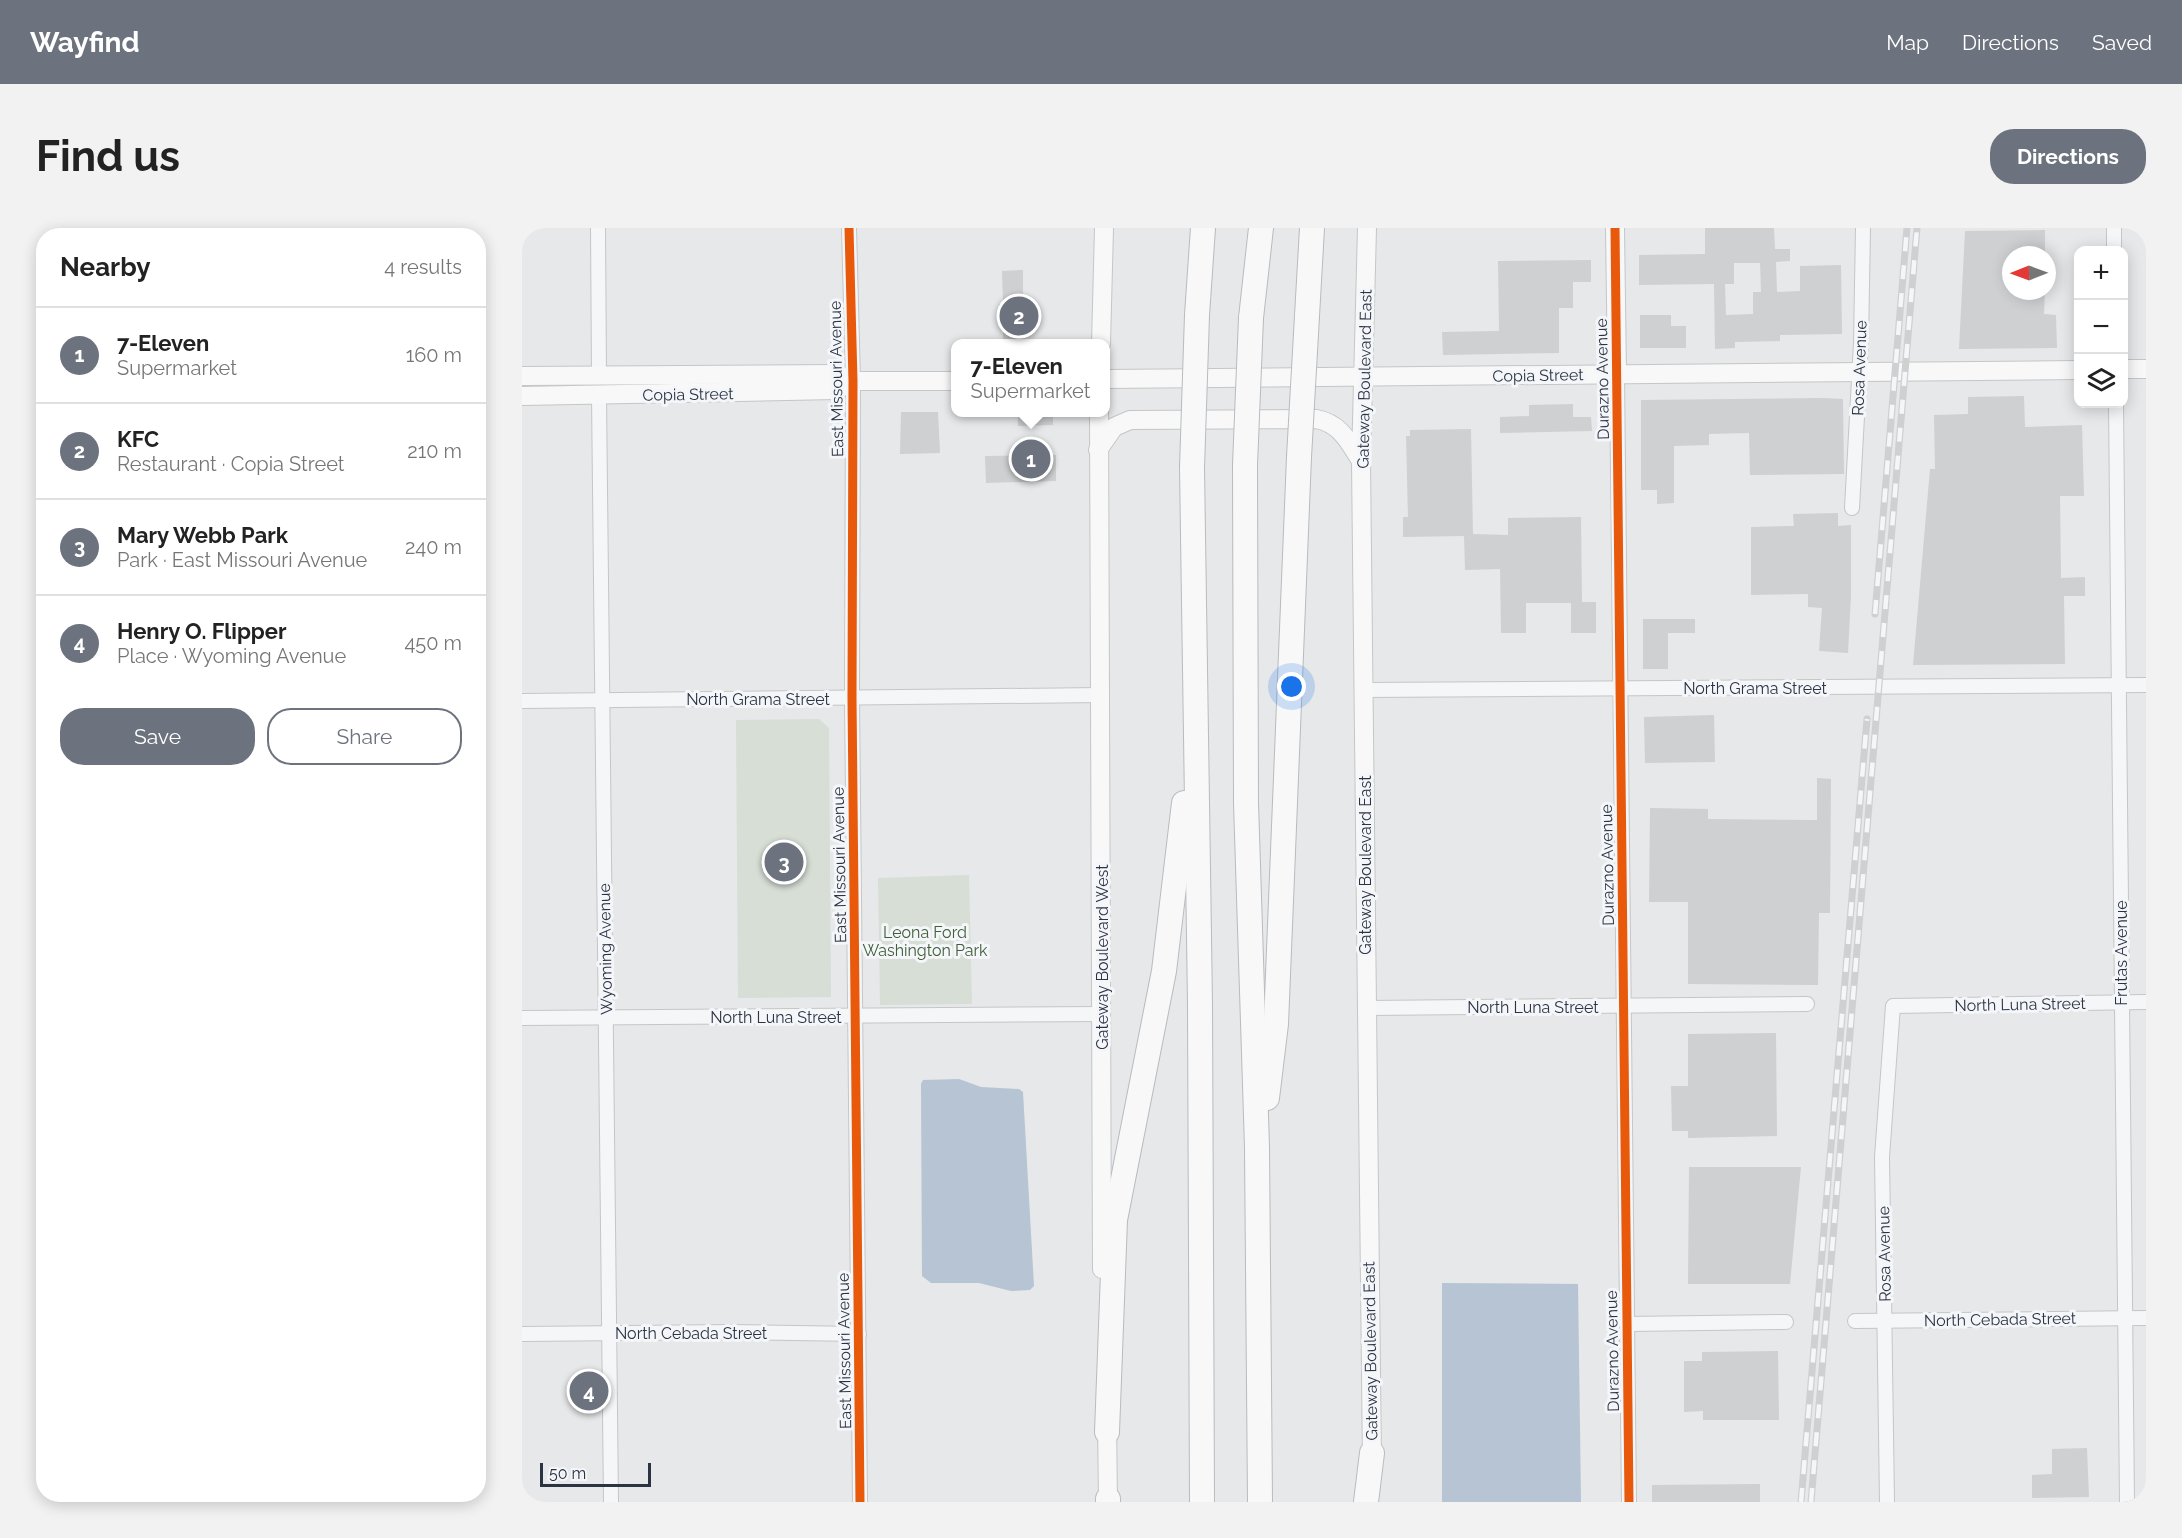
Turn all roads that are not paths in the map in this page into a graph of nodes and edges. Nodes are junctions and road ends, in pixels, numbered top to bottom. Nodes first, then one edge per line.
1 (598, 228) edge
2 (849, 228) edge
3 (1104, 228) edge
4 (1203, 228) edge
5 (1261, 228) edge
6 (1312, 228) edge
7 (1367, 228) edge
8 (1615, 228) edge
9 (1863, 228) edge
10 (2114, 228) edge
11 (2114, 246) edge
12 (1101, 339) edge
13 (2128, 369) edge
14 (2146, 369) edge
15 (2074, 370) edge
16 (1859, 372) junction
17 (1617, 374) junction
18 (599, 375) junction
19 (522, 376) edge
20 (1362, 376) junction
21 (1110, 380) edge
22 (853, 381) junction
23 (951, 381) edge
24 (522, 396) edge
25 (599, 396) junction
26 (2116, 408) edge
27 (1099, 417) edge
28 (1098, 450) junction
29 (1361, 461) junction
30 (1852, 508) dead end
31 (1195, 666) junction
32 (2146, 685) edge
33 (2119, 686) junction
34 (1620, 689) junction
35 (1364, 690) junction
36 (1101, 695) junction
37 (852, 698) junction
38 (603, 700) junction
39 (522, 701) edge
40 (2121, 1002) junction
41 (2146, 1002) edge
42 (1807, 1004) dead end
43 (1623, 1006) junction
44 (1893, 1006) joint
45 (1366, 1008) junction
46 (1102, 1014) junction
47 (606, 1017) junction
48 (522, 1018) edge
49 (856, 1018) junction
50 (1257, 1147) junction
51 (2146, 1317) edge
52 (2126, 1318) junction
53 (1855, 1321) dead end
54 (1884, 1321) junction
55 (1786, 1322) dead end
56 (1627, 1324) junction
57 (522, 1334) edge
58 (609, 1334) junction
59 (859, 1334) junction
60 (1107, 1432) junction
61 (1372, 1454) junction
62 (1108, 1501) edge
63 (611, 1502) edge
64 (860, 1502) edge
65 (1202, 1502) edge
66 (1260, 1502) edge
67 (1366, 1502) edge
68 (1372, 1502) edge
69 (1629, 1502) edge
70 (1887, 1502) edge
71 (2127, 1502) edge

1 - 18 street
2 - 22 street, East Missouri Avenue
3 - 12 main road
4 - 31 highway, bridge
5 - 50 highway, bridge
6 - 50 highway, bridge
7 - 20 main road, Gateway Boulevard East
8 - 17 main road, Durazno Avenue
9 - 16 street, Rosa Avenue
10 - 11 street
13 - 14 main road
15 - 16 main road, Copia Street
16 - 17 main road, Copia Street
16 - 30 street, Rosa Avenue
17 - 20 main road, Copia Street
17 - 34 street, Durazno Avenue
18 - 19 main road, Copia Street
18 - 22 main road, Copia Street
20 - 21 main road, Copia Street
20 - 29 main road, Gateway Boulevard East
22 - 23 main road, Copia Street
22 - 25 main road, Copia Street
22 - 37 street, East Missouri Avenue
24 - 25 main road, Copia Street
25 - 38 street, Wyoming Avenue
26 - 33 street, Frutas Avenue
27 - 28 main road, Gateway Boulevard West
28 - 29 main road
28 - 36 main road, Gateway Boulevard West
29 - 35 main road, Gateway Boulevard East
31 - 60 highway
31 - 65 highway
32 - 33 street, North Grama Street
33 - 34 street, North Grama Street
33 - 40 street, Frutas Avenue
34 - 35 street, North Grama Street
34 - 43 street, Durazno Avenue
35 - 45 main road, Gateway Boulevard East
36 - 37 street, North Grama Street
36 - 46 main road, Gateway Boulevard West
37 - 38 street, North Grama Street
37 - 49 street, East Missouri Avenue
38 - 39 street, North Grama Street
38 - 47 street, Wyoming Avenue
40 - 41 street, North Luna Street
40 - 44 street, North Luna Street
40 - 52 street, Frutas Avenue
42 - 43 street, North Luna Street
43 - 45 street, North Luna Street
43 - 56 street, Durazno Avenue
44 - 54 street, Rosa Avenue
45 - 61 main road, Gateway Boulevard East
46 - 49 street, North Luna Street
46 - 60 main road, Gateway Boulevard West
47 - 48 street, North Luna Street
47 - 49 street, North Luna Street
47 - 58 street, Wyoming Avenue
49 - 59 street, East Missouri Avenue
50 - 66 highway
51 - 52 street, North Cebada Street
52 - 54 street, North Cebada Street
52 - 71 street, Frutas Avenue
53 - 54 street, North Cebada Street
54 - 70 street, Rosa Avenue
55 - 56 street
56 - 69 street, Durazno Avenue
57 - 58 street, North Cebada Street
58 - 59 street, North Cebada Street
58 - 63 street, Wyoming Avenue
59 - 64 street, East Missouri Avenue
60 - 62 main road, Gateway Boulevard West
61 - 67 highway
61 - 68 main road, Gateway Boulevard East

